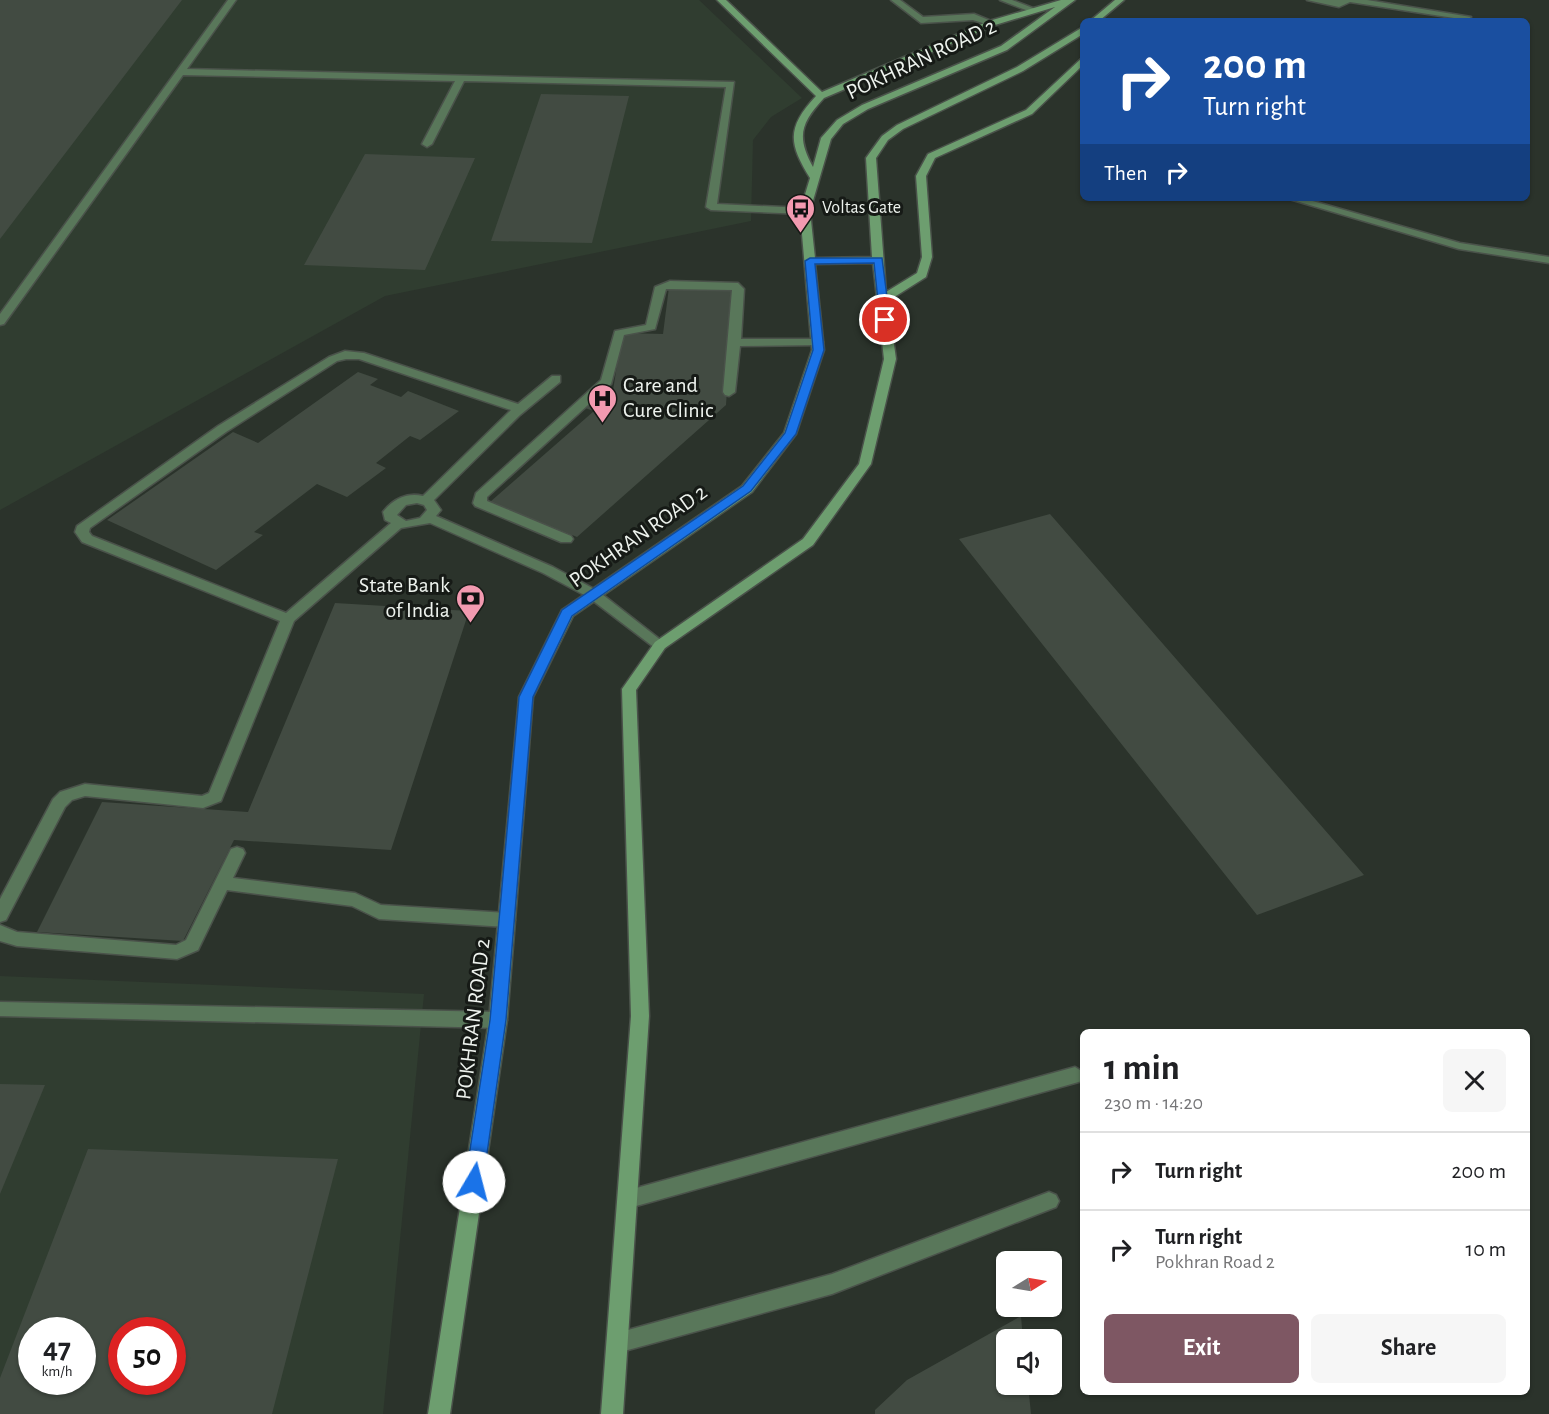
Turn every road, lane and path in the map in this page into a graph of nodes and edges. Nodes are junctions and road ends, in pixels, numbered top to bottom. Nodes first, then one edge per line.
1 (232, 0) edge
2 (721, 0) edge
3 (895, 0) edge
4 (1004, 0) edge
5 (1070, 0) edge
6 (1120, 0) edge
7 (1311, 0) edge
8 (1349, 0) edge
9 (1034, 10) junction
10 (1467, 17) dead end
11 (1098, 18) edge
12 (992, 23) junction
13 (1080, 32) edge
14 (1080, 63) edge
15 (180, 72) junction
16 (461, 78) junction
17 (821, 96) junction
18 (427, 144) dead end
19 (814, 177) junction
20 (1302, 201) edge
21 (805, 211) junction
22 (878, 260) junction
23 (1549, 260) edge
24 (810, 261) junction
25 (882, 300) junction
26 (0, 322) edge
27 (818, 342) junction
28 (735, 343) junction
29 (556, 379) dead end
30 (729, 392) dead end
31 (519, 409) junction
32 (426, 501) junction
33 (429, 518) junction
34 (398, 524) junction
35 (566, 538) dead end
36 (593, 594) junction
37 (288, 619) junction
38 (660, 645) junction
39 (237, 853) dead end
40 (222, 883) junction
41 (0, 915) edge
42 (507, 920) junction
43 (0, 932) edge
44 (0, 1009) edge
45 (498, 1020) junction
46 (1075, 1075) dead end
47 (629, 1199) junction
48 (1049, 1201) dead end
49 (617, 1343) junction
50 (439, 1414) edge
51 (612, 1414) edge

1 - 15 street
2 - 17 main road
3 - 12 street
4 - 9 street
5 - 9 main road
5 - 19 main road, POKHRAN ROAD 2
6 - 11 main road
7 - 8 street
8 - 10 street
9 - 12 main road
12 - 17 main road
13 - 22 main road
14 - 25 main road
15 - 16 street
15 - 26 street
16 - 18 street
16 - 21 street
17 - 19 main road
19 - 21 main road, POKHRAN ROAD 2
20 - 23 street
21 - 24 main road, POKHRAN ROAD 2
22 - 24 main road
22 - 25 main road
24 - 27 main road, POKHRAN ROAD 2
25 - 38 main road
27 - 28 street
27 - 36 main road, POKHRAN ROAD 2
28 - 30 street
28 - 35 street
29 - 31 street
31 - 32 street
31 - 37 street
32 - 33 street
32 - 34 street
33 - 34 street
33 - 36 street
34 - 37 street
36 - 38 street
36 - 42 main road, POKHRAN ROAD 2
37 - 41 street
38 - 47 main road
39 - 40 street
40 - 42 street
40 - 43 street
42 - 45 main road, POKHRAN ROAD 2
44 - 45 street
45 - 50 main road, POKHRAN ROAD 2
46 - 47 street
47 - 49 main road
48 - 49 street
49 - 51 main road

